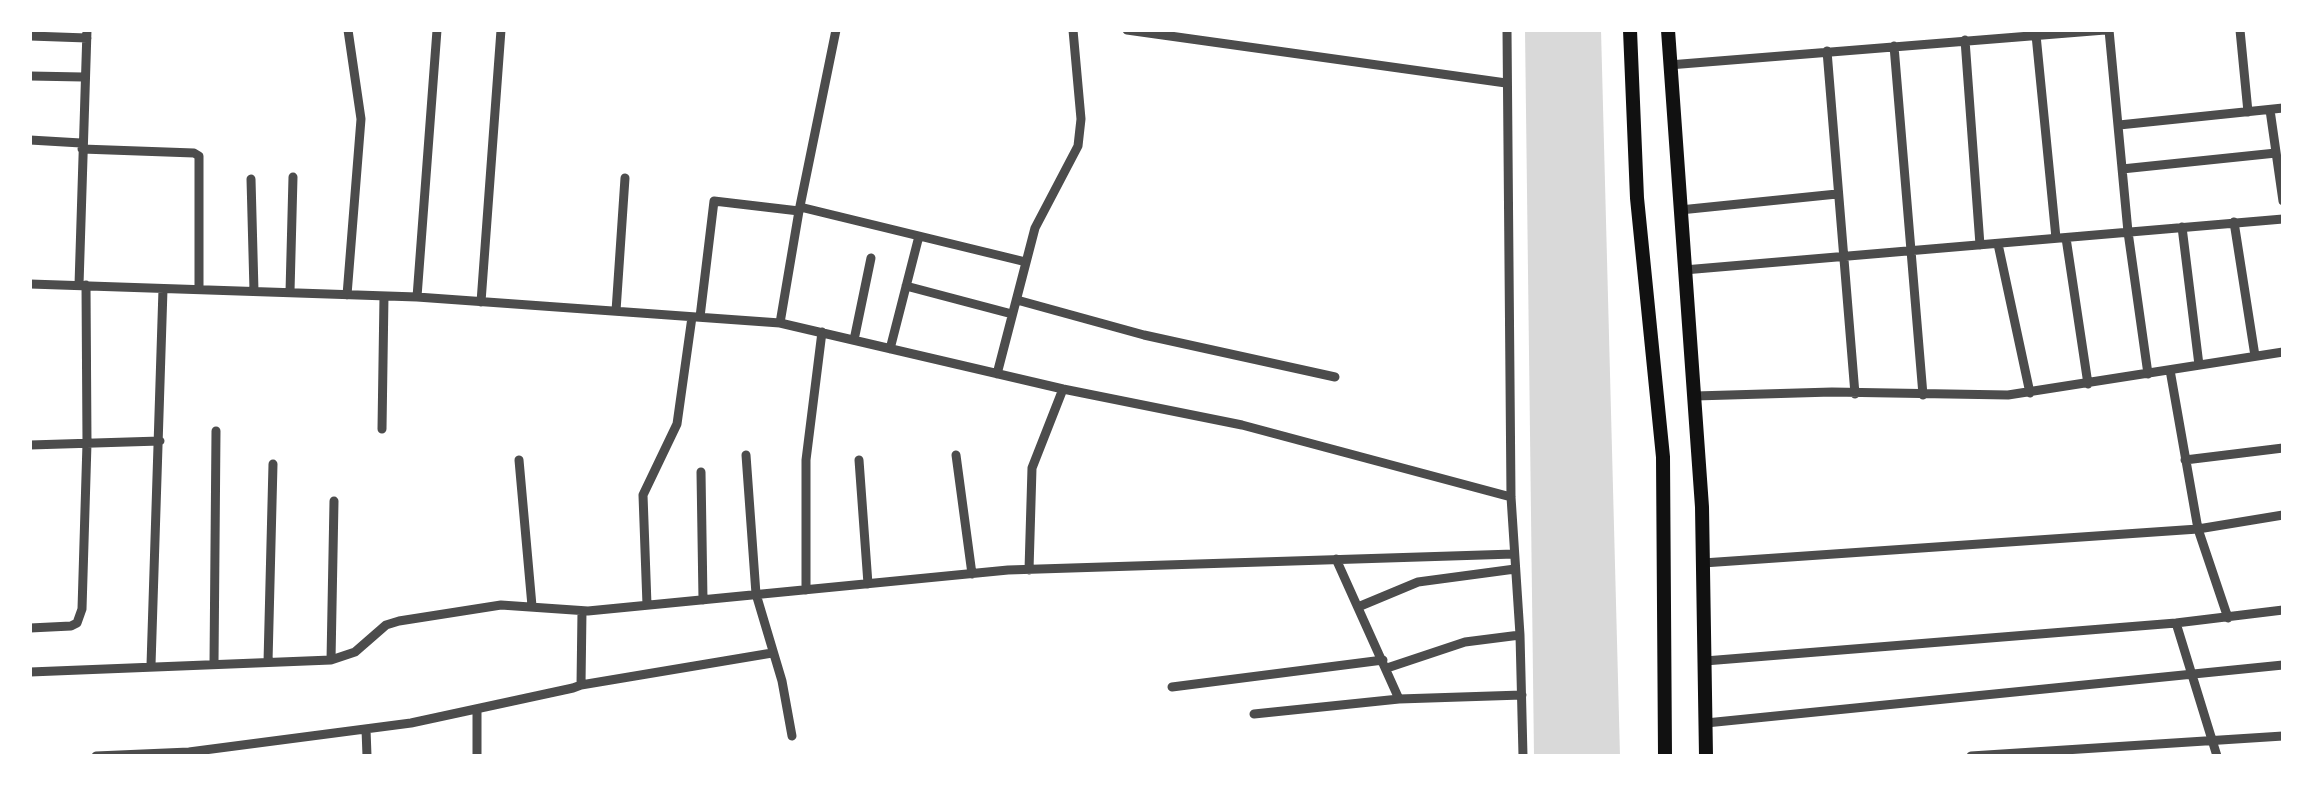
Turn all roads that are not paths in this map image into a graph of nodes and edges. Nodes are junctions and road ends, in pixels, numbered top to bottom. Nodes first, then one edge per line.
1 (348, 30) edge
2 (436, 30) edge
3 (500, 30) edge
4 (836, 30) edge
5 (1074, 30) edge
6 (1127, 30) edge
7 (1506, 30) edge
8 (1630, 30) edge
9 (1668, 30) edge
10 (2107, 30) edge
11 (2240, 30) edge
12 (87, 34) edge
13 (1996, 34) edge
14 (2036, 35) junction
15 (30, 36) edge
16 (1965, 40) junction
17 (1894, 46) junction
18 (1827, 50) junction
19 (1669, 64) junction
20 (30, 76) edge
21 (83, 78) junction
22 (1506, 84) junction
23 (2283, 108) edge
24 (2270, 110) junction
25 (2248, 112) junction
26 (2118, 124) junction
27 (30, 140) edge
28 (82, 146) junction
29 (2279, 157) edge
30 (2122, 169) junction
31 (293, 177) dead end
32 (625, 178) dead end
33 (251, 179) dead end
34 (1837, 194) junction
35 (2283, 201) edge
36 (799, 209) junction
37 (1680, 210) junction
38 (2283, 219) edge
39 (2234, 222) junction
40 (2182, 227) junction
41 (2128, 232) junction
42 (919, 236) junction
43 (2061, 238) junction
44 (1998, 244) junction
45 (1980, 246) junction
46 (1911, 252) junction
47 (1841, 257) junction
48 (871, 258) dead end
49 (1026, 262) junction
50 (1684, 270) junction
51 (30, 284) edge
52 (82, 285) junction
53 (906, 286) junction
54 (163, 289) junction
55 (199, 289) junction
56 (254, 291) junction
57 (290, 292) junction
58 (347, 295) junction
59 (384, 296) junction
60 (417, 297) junction
61 (1016, 300) junction
62 (481, 302) junction
63 (616, 311) junction
64 (1012, 314) junction
65 (696, 317) junction
66 (780, 323) junction
67 (822, 332) junction
68 (854, 340) junction
69 (890, 349) junction
70 (2283, 352) edge
71 (2254, 356) junction
72 (2199, 365) junction
73 (2170, 370) junction
74 (997, 374) junction
75 (2148, 374) junction
76 (1335, 376) dead end
77 (2088, 384) junction
78 (1063, 390) junction
79 (2030, 393) junction
80 (1854, 394) junction
81 (1923, 395) junction
82 (1694, 396) junction
83 (382, 429) dead end
84 (216, 431) dead end
85 (160, 441) junction
86 (87, 443) junction
87 (30, 445) edge
88 (2283, 448) edge
89 (956, 455) dead end
90 (746, 456) dead end
91 (518, 460) dead end
92 (859, 460) dead end
93 (2186, 460) junction
94 (272, 464) dead end
95 (701, 472) dead end
96 (1511, 497) junction
97 (334, 501) dead end
98 (2283, 514) edge
99 (2198, 528) junction
100 (1514, 554) junction
101 (1336, 559) junction
102 (1703, 563) junction
103 (1515, 569) junction
104 (1029, 570) junction
105 (972, 574) junction
106 (868, 584) junction
107 (806, 590) junction
108 (756, 594) junction
109 (702, 600) junction
110 (647, 605) junction
111 (532, 606) junction
112 (1358, 607) junction
113 (582, 610) junction
114 (2283, 610) edge
115 (2228, 618) junction
116 (2176, 624) junction
117 (30, 628) edge
118 (1520, 635) junction
119 (772, 653) junction
120 (331, 660) junction
121 (1706, 661) junction
122 (268, 662) junction
123 (214, 663) junction
124 (1385, 664) junction
125 (151, 665) junction
126 (2283, 665) edge
127 (30, 672) edge
128 (2190, 672) junction
129 (580, 685) junction
130 (1172, 686) dead end
131 (1522, 694) junction
132 (1399, 699) junction
133 (476, 709) junction
134 (1254, 714) dead end
135 (1706, 723) junction
136 (366, 729) junction
137 (792, 736) dead end
138 (2283, 736) edge
139 (2212, 741) junction
140 (96, 756) edge
141 (367, 756) edge
142 (478, 756) edge
143 (1522, 756) edge
144 (1666, 756) edge
145 (1706, 756) edge
146 (1971, 756) edge
147 (2217, 756) edge

1 - 58 street
2 - 60 street
3 - 62 street
4 - 36 street
5 - 49 street
6 - 22 street
7 - 22 street
8 - 144 highway
9 - 19 highway
10 - 14 street
10 - 26 street
11 - 25 street
12 - 15 street
12 - 21 street
13 - 14 street
13 - 16 street
14 - 43 street
16 - 17 street
16 - 45 street
17 - 18 street
17 - 46 street
18 - 19 street
18 - 34 street
19 - 37 highway
20 - 21 street
21 - 28 street
22 - 96 street
23 - 24 street
24 - 25 street
24 - 29 street
25 - 26 street
26 - 30 street
27 - 28 street
28 - 52 street
28 - 55 street
29 - 30 street
29 - 35 street
30 - 41 street
31 - 57 street
32 - 63 street
33 - 56 street
34 - 37 street
34 - 47 street
36 - 42 street
36 - 65 street
36 - 66 street
37 - 50 highway
38 - 39 street
39 - 40 street
39 - 71 street
40 - 41 street
40 - 72 street
41 - 43 street
41 - 75 street
42 - 49 street
42 - 53 street
43 - 44 street
43 - 77 street
44 - 45 street
44 - 79 street
45 - 46 street
46 - 47 street
46 - 81 street
47 - 50 street
47 - 80 street
48 - 68 street
49 - 61 street
50 - 82 highway
51 - 52 street
52 - 54 street
52 - 86 street
53 - 64 street
53 - 69 street
54 - 55 street
54 - 85 street
55 - 56 street
56 - 57 street
57 - 58 street
58 - 59 street
59 - 60 street
59 - 83 street
60 - 62 street
61 - 64 street
61 - 76 street
62 - 63 street
63 - 65 street
64 - 74 street
65 - 66 street
65 - 110 street
66 - 67 street
67 - 68 street
67 - 107 street
68 - 69 street
69 - 74 street
70 - 71 street
71 - 72 street
72 - 73 street
73 - 75 street
73 - 93 street
74 - 78 street
75 - 77 street
77 - 79 street
78 - 96 street
78 - 104 street
79 - 81 street
80 - 81 street
80 - 82 street
82 - 102 highway
84 - 123 street
85 - 86 street
85 - 125 street
86 - 87 street
86 - 117 street
88 - 93 street
89 - 105 street
90 - 108 street
91 - 111 street
92 - 106 street
93 - 99 street
94 - 122 street
95 - 109 street
96 - 100 street
97 - 120 street
98 - 99 street
99 - 102 street
99 - 115 street
100 - 101 street
100 - 103 street
101 - 104 street
101 - 112 street
102 - 121 highway
103 - 112 street
103 - 118 street
104 - 105 street
105 - 106 street
106 - 107 street
107 - 108 street
108 - 109 street
108 - 119 street
109 - 110 street
110 - 113 street
111 - 113 street
111 - 120 street
112 - 124 street
113 - 129 street
114 - 115 street
115 - 116 street
116 - 121 street
116 - 128 street
118 - 124 street
118 - 131 street
119 - 129 street
119 - 137 street
120 - 122 street
121 - 135 highway
122 - 123 street
123 - 125 street
124 - 130 street
124 - 132 street
125 - 127 street
126 - 128 street
128 - 135 street
128 - 139 street
129 - 133 street
131 - 132 street
131 - 143 street
132 - 134 street
133 - 136 street
133 - 142 street
135 - 145 highway
136 - 140 street
136 - 141 street
138 - 139 street
139 - 146 street
139 - 147 street

